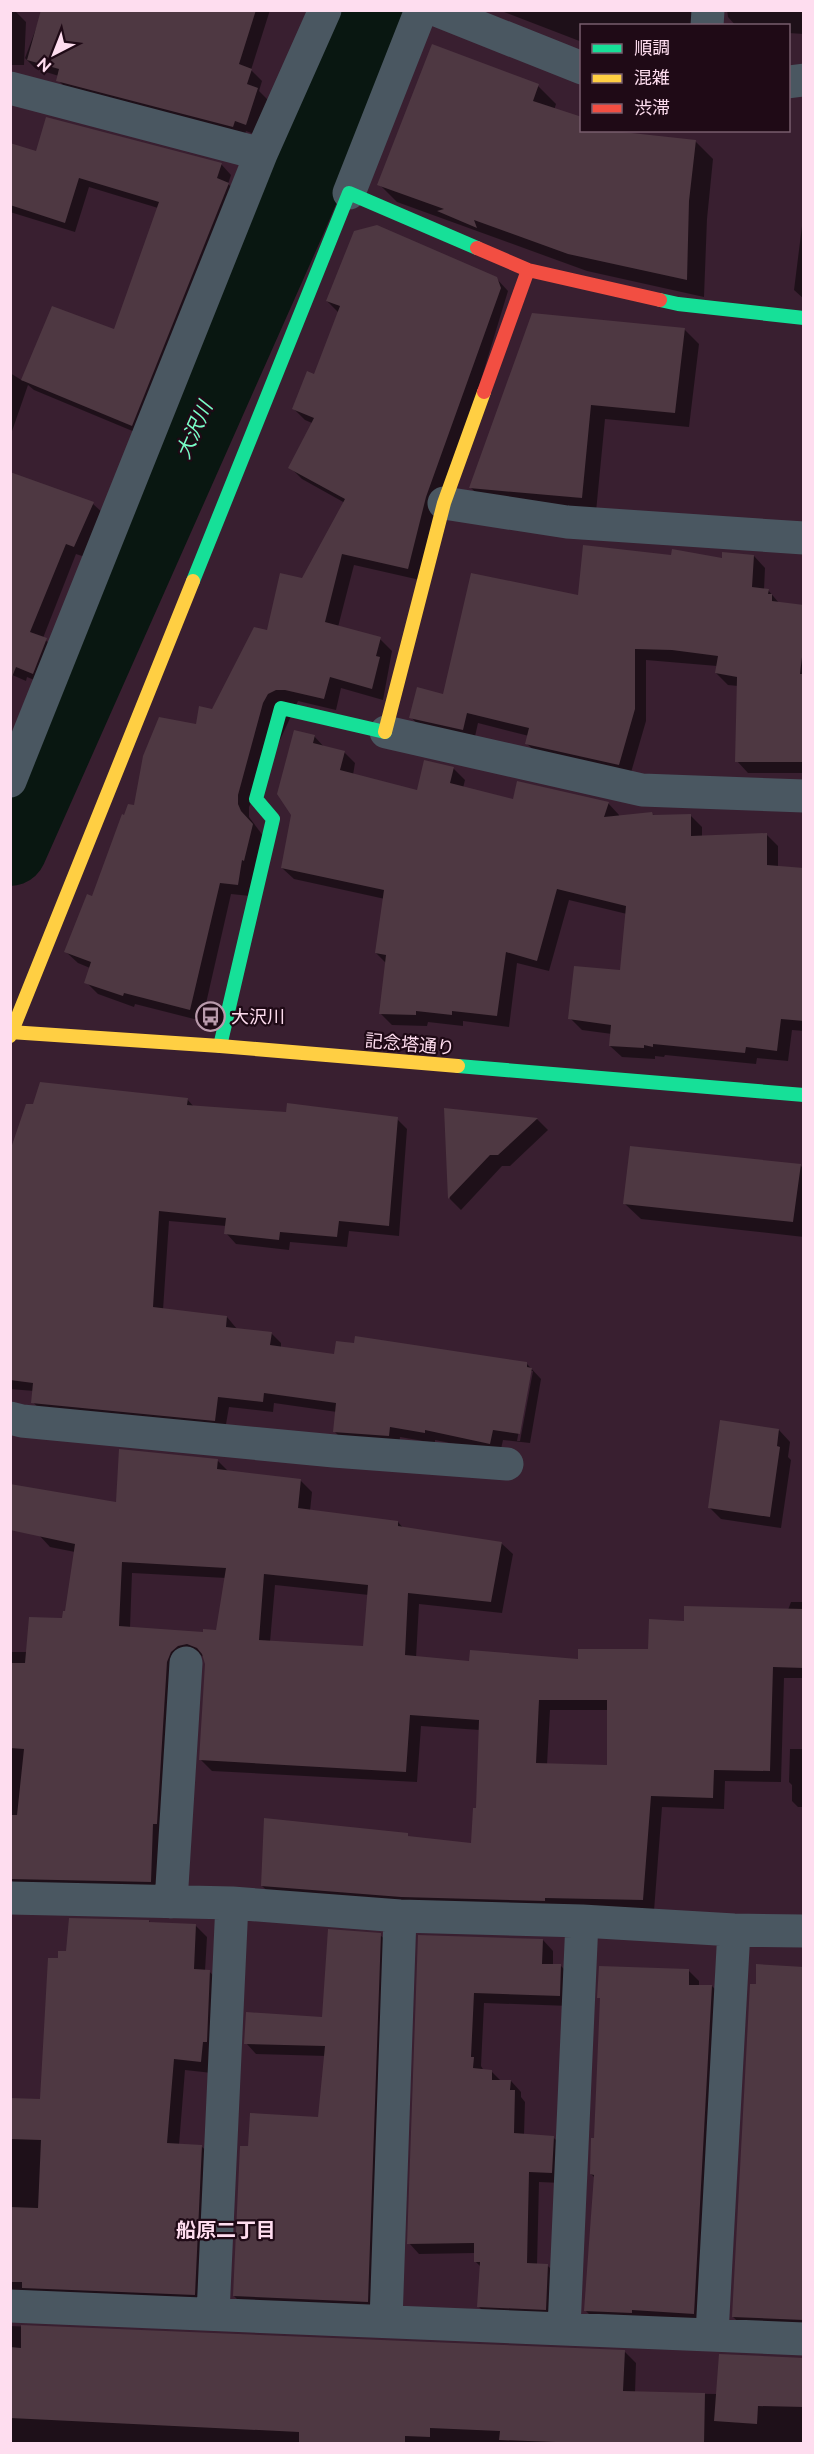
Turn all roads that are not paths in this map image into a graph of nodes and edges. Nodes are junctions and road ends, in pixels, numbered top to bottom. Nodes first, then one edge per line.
1 (325, 10) edge
2 (421, 10) edge
3 (436, 10) edge
4 (580, 67) edge
5 (10, 88) edge
6 (261, 154) junction
7 (349, 193) junction
8 (528, 270) junction
9 (804, 318) edge
10 (444, 503) junction
11 (804, 538) edge
12 (387, 732) junction
13 (10, 782) edge
14 (804, 796) edge
15 (11, 1033) edge
16 (220, 1046) junction
17 (804, 1095) edge
18 (10, 1418) edge
19 (507, 1464) dead end
20 (186, 1663) dead end
21 (10, 1898) edge
22 (171, 1902) junction
23 (232, 1903) junction
24 (400, 1916) junction
25 (582, 1921) junction
26 (734, 1930) junction
27 (804, 1931) edge
28 (10, 2306) edge
29 (213, 2314) junction
30 (386, 2321) junction
31 (564, 2328) junction
32 (712, 2334) junction
33 (804, 2339) edge

1 - 6 street
2 - 7 street
3 - 4 street
5 - 6 street
6 - 13 street
7 - 8 street
7 - 15 street
8 - 9 street
8 - 10 street
10 - 11 street
10 - 12 street
12 - 14 street
12 - 16 street
15 - 16 street, 記念塔通り
16 - 17 street, 記念塔通り
18 - 19 street
20 - 22 street
21 - 22 street
22 - 23 street
23 - 24 street
23 - 29 street
24 - 25 street
24 - 30 street
25 - 26 street
25 - 31 street
26 - 27 street
26 - 32 street
28 - 29 street
29 - 30 street
30 - 31 street
31 - 32 street
32 - 33 street

